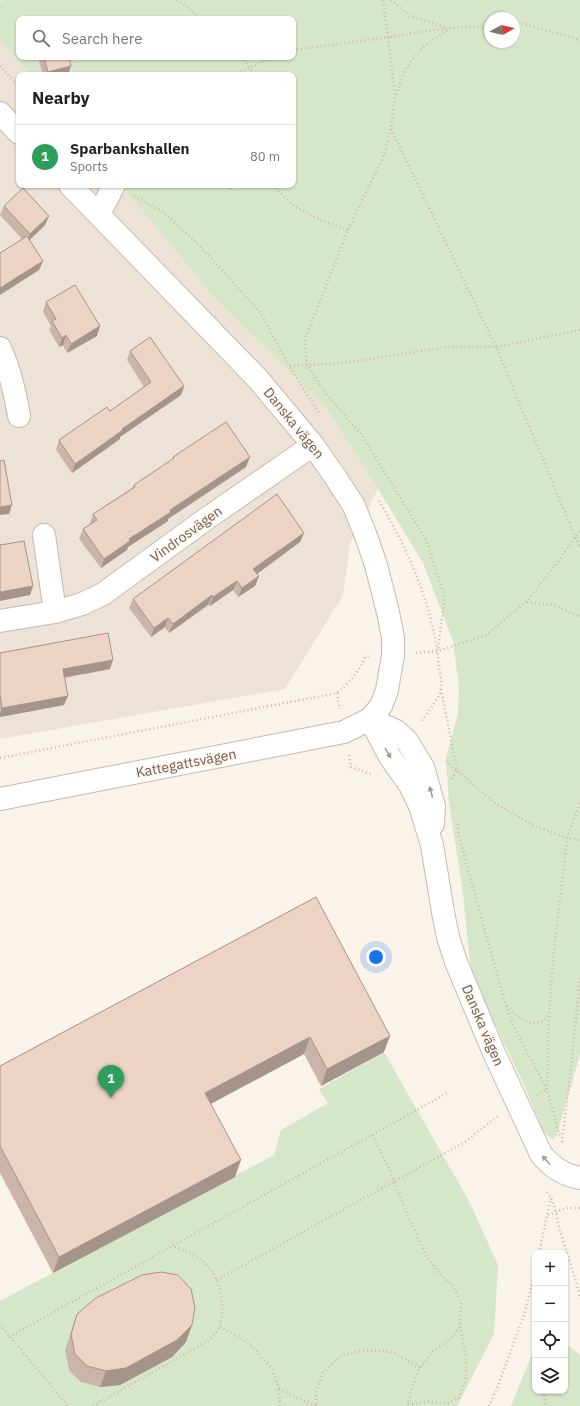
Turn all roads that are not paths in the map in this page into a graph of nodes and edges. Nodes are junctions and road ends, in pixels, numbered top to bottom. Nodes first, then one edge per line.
1 (0, 113) edge
2 (16, 130) edge
3 (73, 188) edge
4 (112, 188) edge
5 (99, 214) junction
6 (0, 348) edge
7 (19, 416) dead end
8 (313, 445) junction
9 (44, 535) dead end
10 (54, 612) junction
11 (0, 622) edge
12 (370, 719) junction
13 (0, 798) edge
14 (580, 1178) edge

1 - 2 street
3 - 5 street, Danska vägen
4 - 5 street
5 - 8 street, Danska vägen
6 - 7 street
8 - 10 street, Vindrosvägen
8 - 12 street, Danska vägen
9 - 10 street
10 - 11 street, Vindrosvägen
12 - 13 street, Kattegattsvägen
14 -> 12 street, Danska vägen

